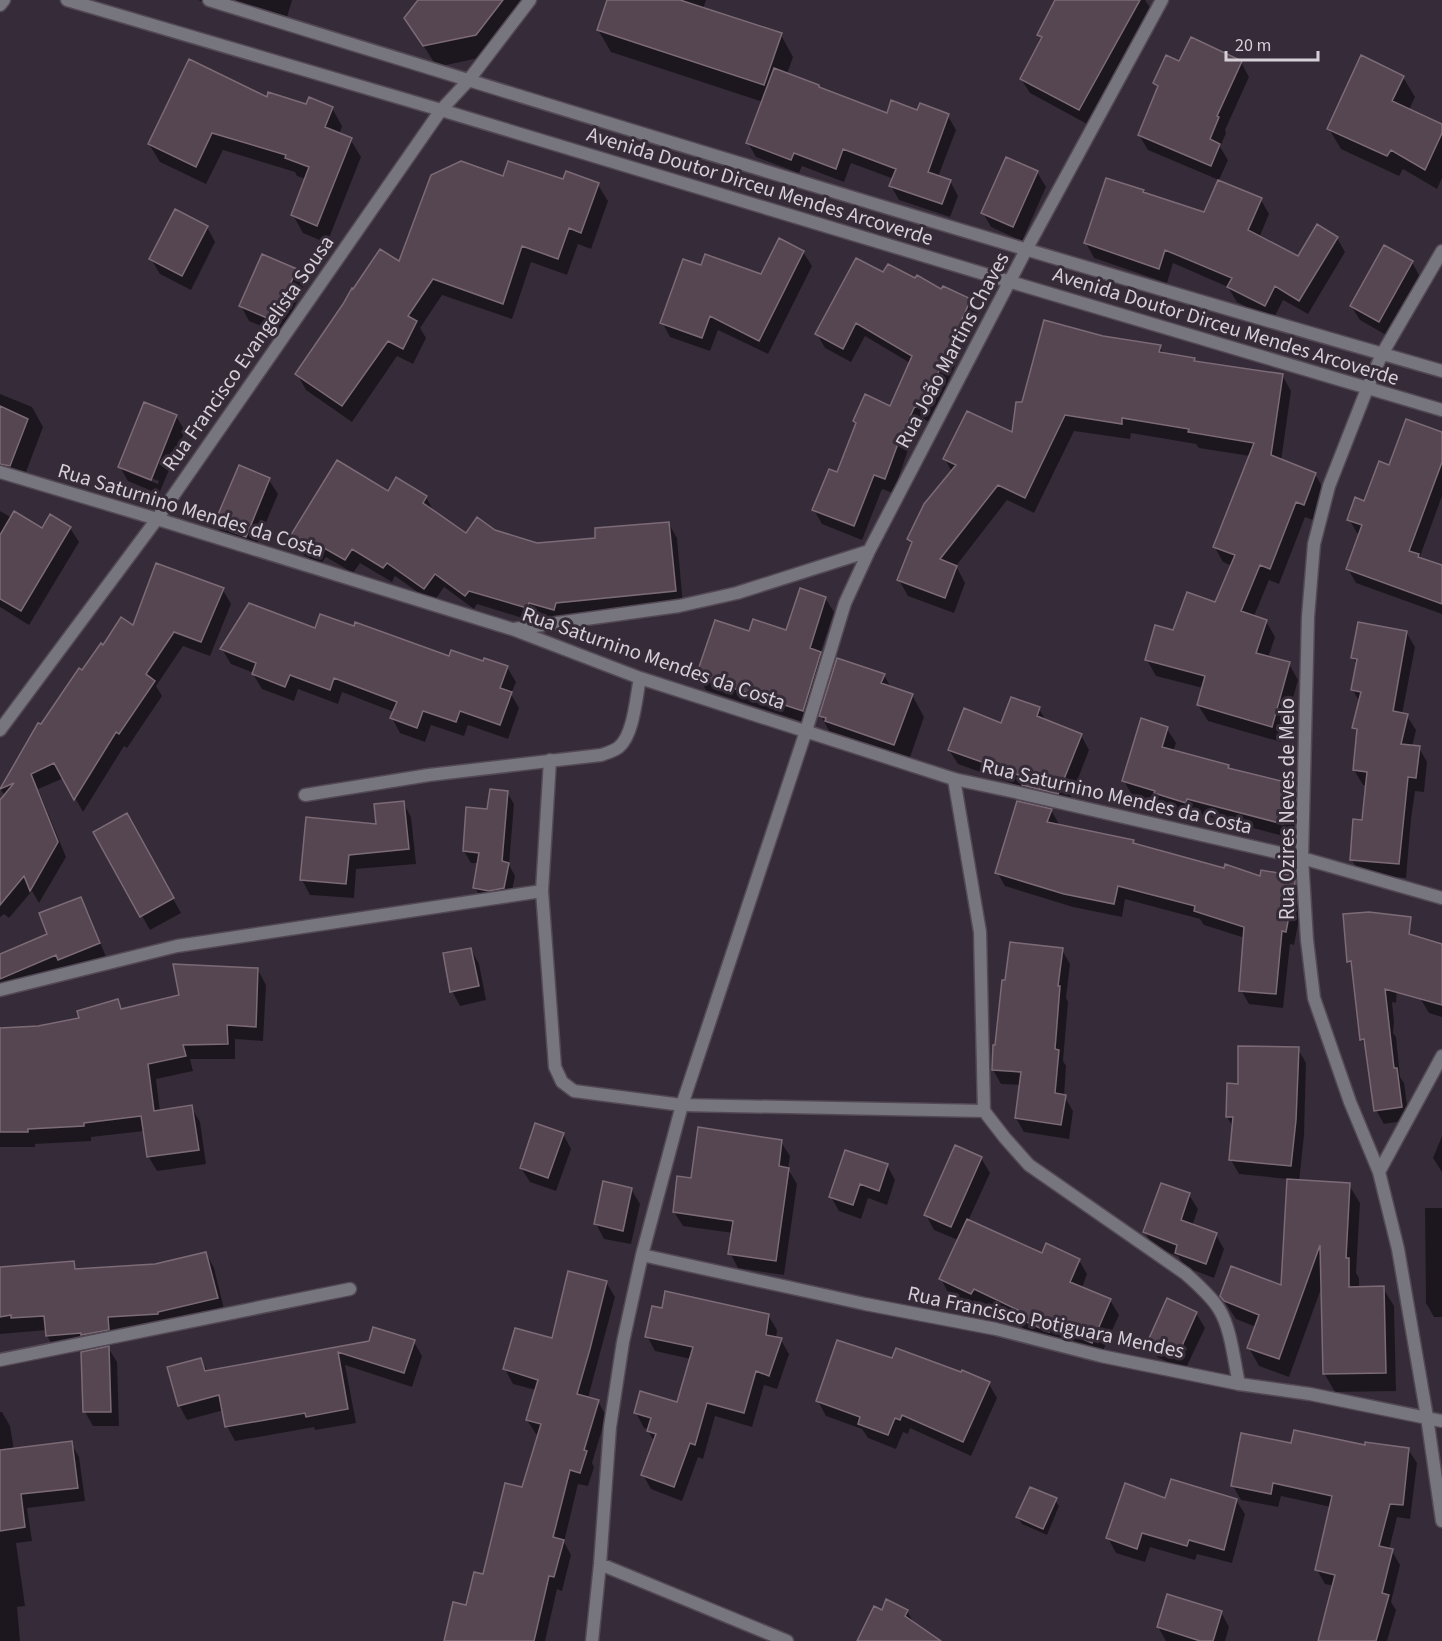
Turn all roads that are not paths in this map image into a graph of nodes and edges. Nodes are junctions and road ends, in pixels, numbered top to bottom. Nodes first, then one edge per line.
1 (4, 0) edge
2 (68, 0) edge
3 (209, 0) edge
4 (530, 0) edge
5 (1162, 0) edge
6 (0, 5) edge
7 (468, 81) junction
8 (441, 110) junction
9 (1026, 250) junction
10 (1442, 251) edge
11 (1011, 282) junction
12 (1382, 354) junction
13 (1442, 371) edge
14 (1367, 389) junction
15 (1442, 410) edge
16 (0, 472) edge
17 (157, 519) junction
18 (869, 551) junction
19 (512, 629) junction
20 (640, 678) junction
21 (0, 730) edge
22 (806, 731) junction
23 (550, 760) junction
24 (954, 779) junction
25 (305, 795) dead end
26 (1302, 858) junction
27 (542, 891) junction
28 (1442, 898) edge
29 (0, 990) edge
30 (1442, 1056) edge
31 (682, 1105) junction
32 (984, 1111) junction
33 (1379, 1172) junction
34 (642, 1255) junction
35 (350, 1289) dead end
36 (0, 1360) edge
37 (1239, 1384) junction
38 (1427, 1417) junction
39 (1442, 1421) edge
40 (1442, 1521) edge
41 (600, 1564) junction
42 (592, 1641) edge
43 (788, 1641) edge

1 - 6 street
2 - 8 street, Avenida Doutor Dirceu Mendes Arcoverde
3 - 7 street, Avenida Doutor Dirceu Mendes Arcoverde
4 - 7 street, Rua Francisco Evangelista Sousa
5 - 9 street, Rua João Martins Chaves
7 - 8 street, Rua Francisco Evangelista Sousa
7 - 9 street, Avenida Doutor Dirceu Mendes Arcoverde
8 - 11 street, Avenida Doutor Dirceu Mendes Arcoverde
8 - 17 street, Rua Francisco Evangelista Sousa
9 - 11 street, Rua João Martins Chaves
9 - 12 street, Avenida Doutor Dirceu Mendes Arcoverde
10 - 12 street, Rua Ozires Neves de Melo
11 - 14 street, Avenida Doutor Dirceu Mendes Arcoverde
11 - 18 street, Rua João Martins Chaves
12 - 13 street, Avenida Doutor Dirceu Mendes Arcoverde
12 - 14 street, Rua Ozires Neves de Melo
14 - 15 street, Avenida Doutor Dirceu Mendes Arcoverde
14 - 26 street, Rua Ozires Neves de Melo
16 - 17 street, Rua Saturnino Mendes da Costa
17 - 19 street, Rua Saturnino Mendes da Costa
17 - 21 street, Rua Francisco Evangelista Sousa
18 - 19 street
18 - 22 street, Rua João Martins Chaves
19 - 20 street, Rua Saturnino Mendes da Costa
20 - 22 street, Rua Saturnino Mendes da Costa
20 - 23 street
22 - 24 street, Rua Saturnino Mendes da Costa
22 - 31 street, Rua João Martins Chaves
23 - 25 street
23 - 27 street
24 - 26 street, Rua Saturnino Mendes da Costa
24 - 32 street
26 - 28 street, Rua Saturnino Mendes da Costa
26 - 33 street, Rua Ozires Neves de Melo
27 - 29 street
27 - 31 street
30 - 33 street
31 - 32 street
31 - 34 street, Rua João Martins Chaves
32 - 37 street
33 - 38 street, Rua Ozires Neves de Melo
34 - 37 street, Rua Francisco Potiguara Mendes
34 - 41 street, Rua João Martins Chaves
35 - 36 street
37 - 38 street, Rua Francisco Potiguara Mendes
38 - 39 street, Rua Francisco Potiguara Mendes
38 - 40 street, Rua Ozires Neves de Melo
41 - 42 street, Rua João Martins Chaves
41 - 43 street

